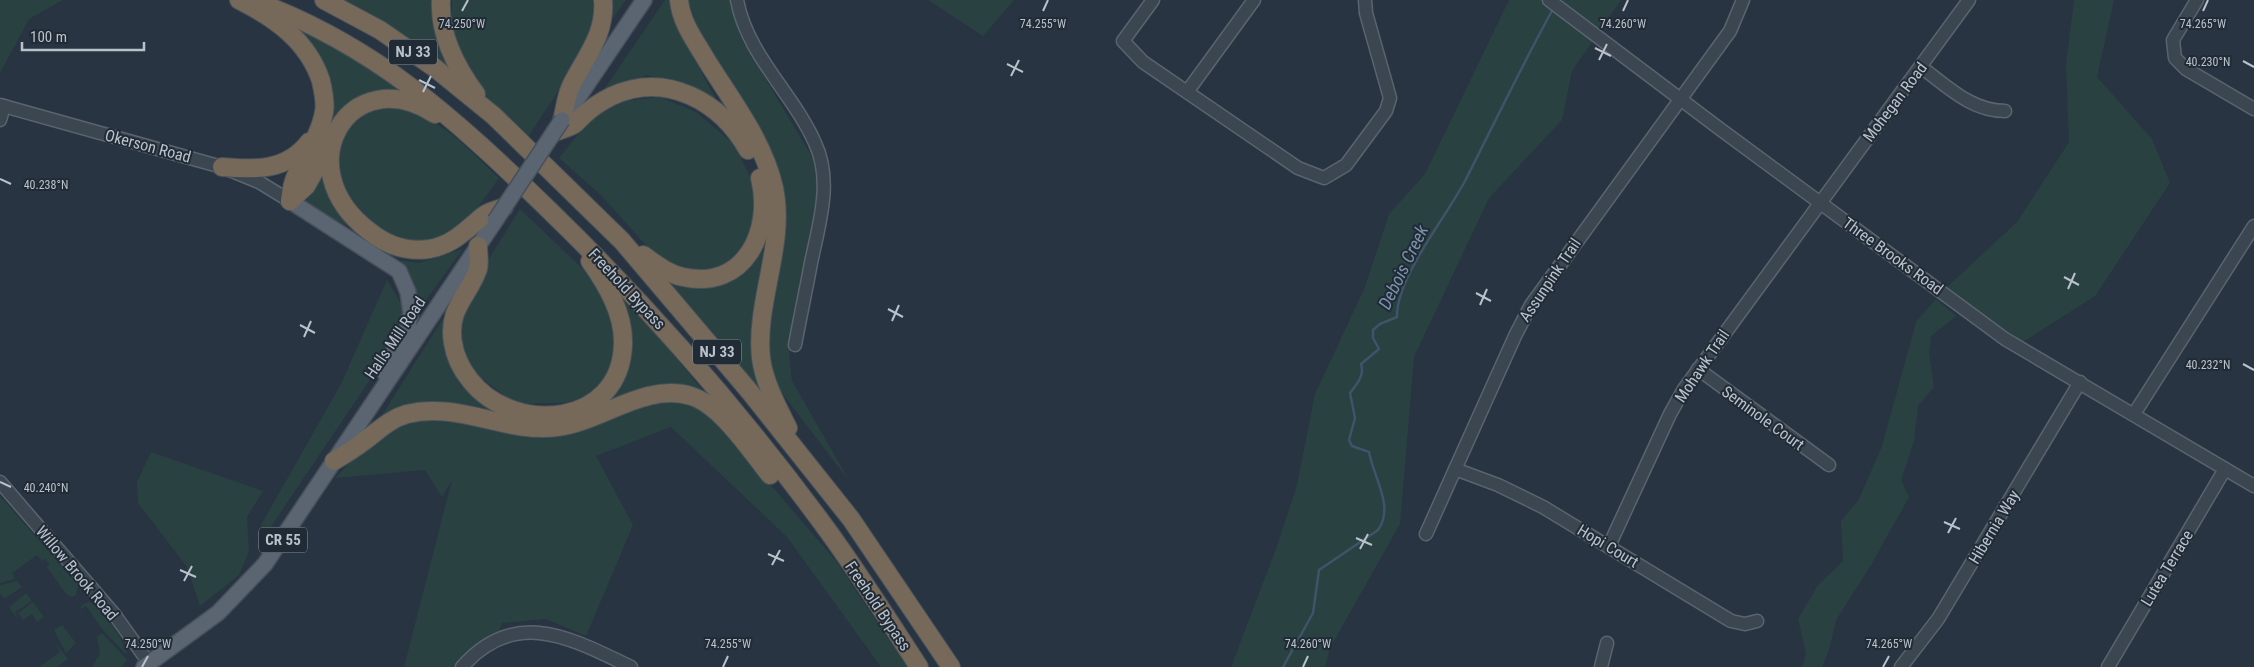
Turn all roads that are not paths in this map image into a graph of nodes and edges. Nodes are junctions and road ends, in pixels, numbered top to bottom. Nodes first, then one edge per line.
1 (239, 0) edge
2 (252, 0) edge
3 (324, 0) edge
4 (441, 0) edge
5 (603, 0) edge
6 (644, 0) edge
7 (679, 0) edge
8 (737, 0) edge
9 (1153, 0) edge
10 (1254, 0) edge
11 (1365, 0) edge
12 (1549, 0) edge
13 (1744, 0) edge
14 (1969, 0) edge
15 (2198, 0) edge
16 (1922, 67) junction
17 (1187, 92) junction
18 (1680, 99) junction
19 (2, 106) edge
20 (2254, 109) edge
21 (2005, 111) dead end
22 (494, 116) junction
23 (0, 120) edge
24 (563, 126) junction
25 (338, 128) junction
26 (319, 130) junction
27 (498, 160) junction
28 (222, 167) junction
29 (290, 201) junction
30 (1820, 202) junction
31 (495, 214) junction
32 (564, 224) junction
33 (2254, 226) edge
34 (622, 241) junction
35 (478, 246) junction
36 (795, 345) dead end
37 (1698, 369) junction
38 (2080, 382) junction
39 (384, 386) junction
40 (2134, 414) junction
41 (334, 461) junction
42 (1830, 465) dead end
43 (809, 466) junction
44 (1456, 469) junction
45 (2226, 469) junction
46 (0, 482) edge
47 (2254, 486) edge
48 (1426, 534) dead end
49 (1609, 546) junction
50 (876, 601) junction
51 (1756, 621) dead end
52 (1607, 643) dead end
53 (148, 666) edge
54 (462, 667) edge
55 (631, 667) edge
56 (919, 667) edge
57 (951, 667) edge
58 (1601, 667) edge
59 (1901, 667) edge
60 (2108, 667) edge

1 - 26 highway
2 - 27 highway, Freehold Bypass
3 - 22 highway, Freehold Bypass / NJ 33
4 - 22 highway
5 - 24 highway
6 - 24 main road, Halls Mill Road
7 - 43 highway
8 - 36 street
9 - 17 street
10 - 17 street
11 - 17 street
12 - 18 street, Three Brooks Road
13 - 18 street, Assunpink Trail
14 - 16 street, Mohegan Road
15 - 20 street
16 - 21 street
16 - 30 street, Mohegan Road
18 - 30 street, Three Brooks Road
18 - 44 street, Assunpink Trail
19 - 23 street
19 - 28 street, Okerson Road
22 - 34 highway, Freehold Bypass / NJ 33
24 - 31 main road, Halls Mill Road, bridge
24 - 34 highway
25 - 27 highway
25 - 29 highway
25 - 31 highway
26 - 28 highway
26 - 29 highway
27 - 32 highway, Freehold Bypass
28 - 29 street, Okerson Road
29 - 39 main road
30 - 37 street, Mohawk Trail
30 - 38 street, Three Brooks Road
31 - 35 main road, Halls Mill Road
32 - 35 highway
32 - 50 highway, Freehold Bypass
33 - 40 street
34 - 43 highway, Freehold Bypass / NJ 33
35 - 39 main road, Halls Mill Road / CR 55
37 - 42 street, Seminole Court
37 - 49 street, Mohawk Trail
38 - 40 street, Three Brooks Road
38 - 59 street, Hibernia Way
39 - 41 main road, Halls Mill Road / CR 55
40 - 45 street, Three Brooks Road
41 - 50 highway
41 - 53 main road, Halls Mill Road / CR 55
43 - 57 highway, Freehold Bypass / NJ 33
44 - 48 street, Assunpink Trail
44 - 49 street, Hopi Court
45 - 47 street, Three Brooks Road
45 - 60 street, Lutea Terrace
46 - 53 street, Willow Brook Road
49 - 51 street, Hopi Court
50 - 56 highway, Freehold Bypass
52 - 58 street
54 - 55 street

